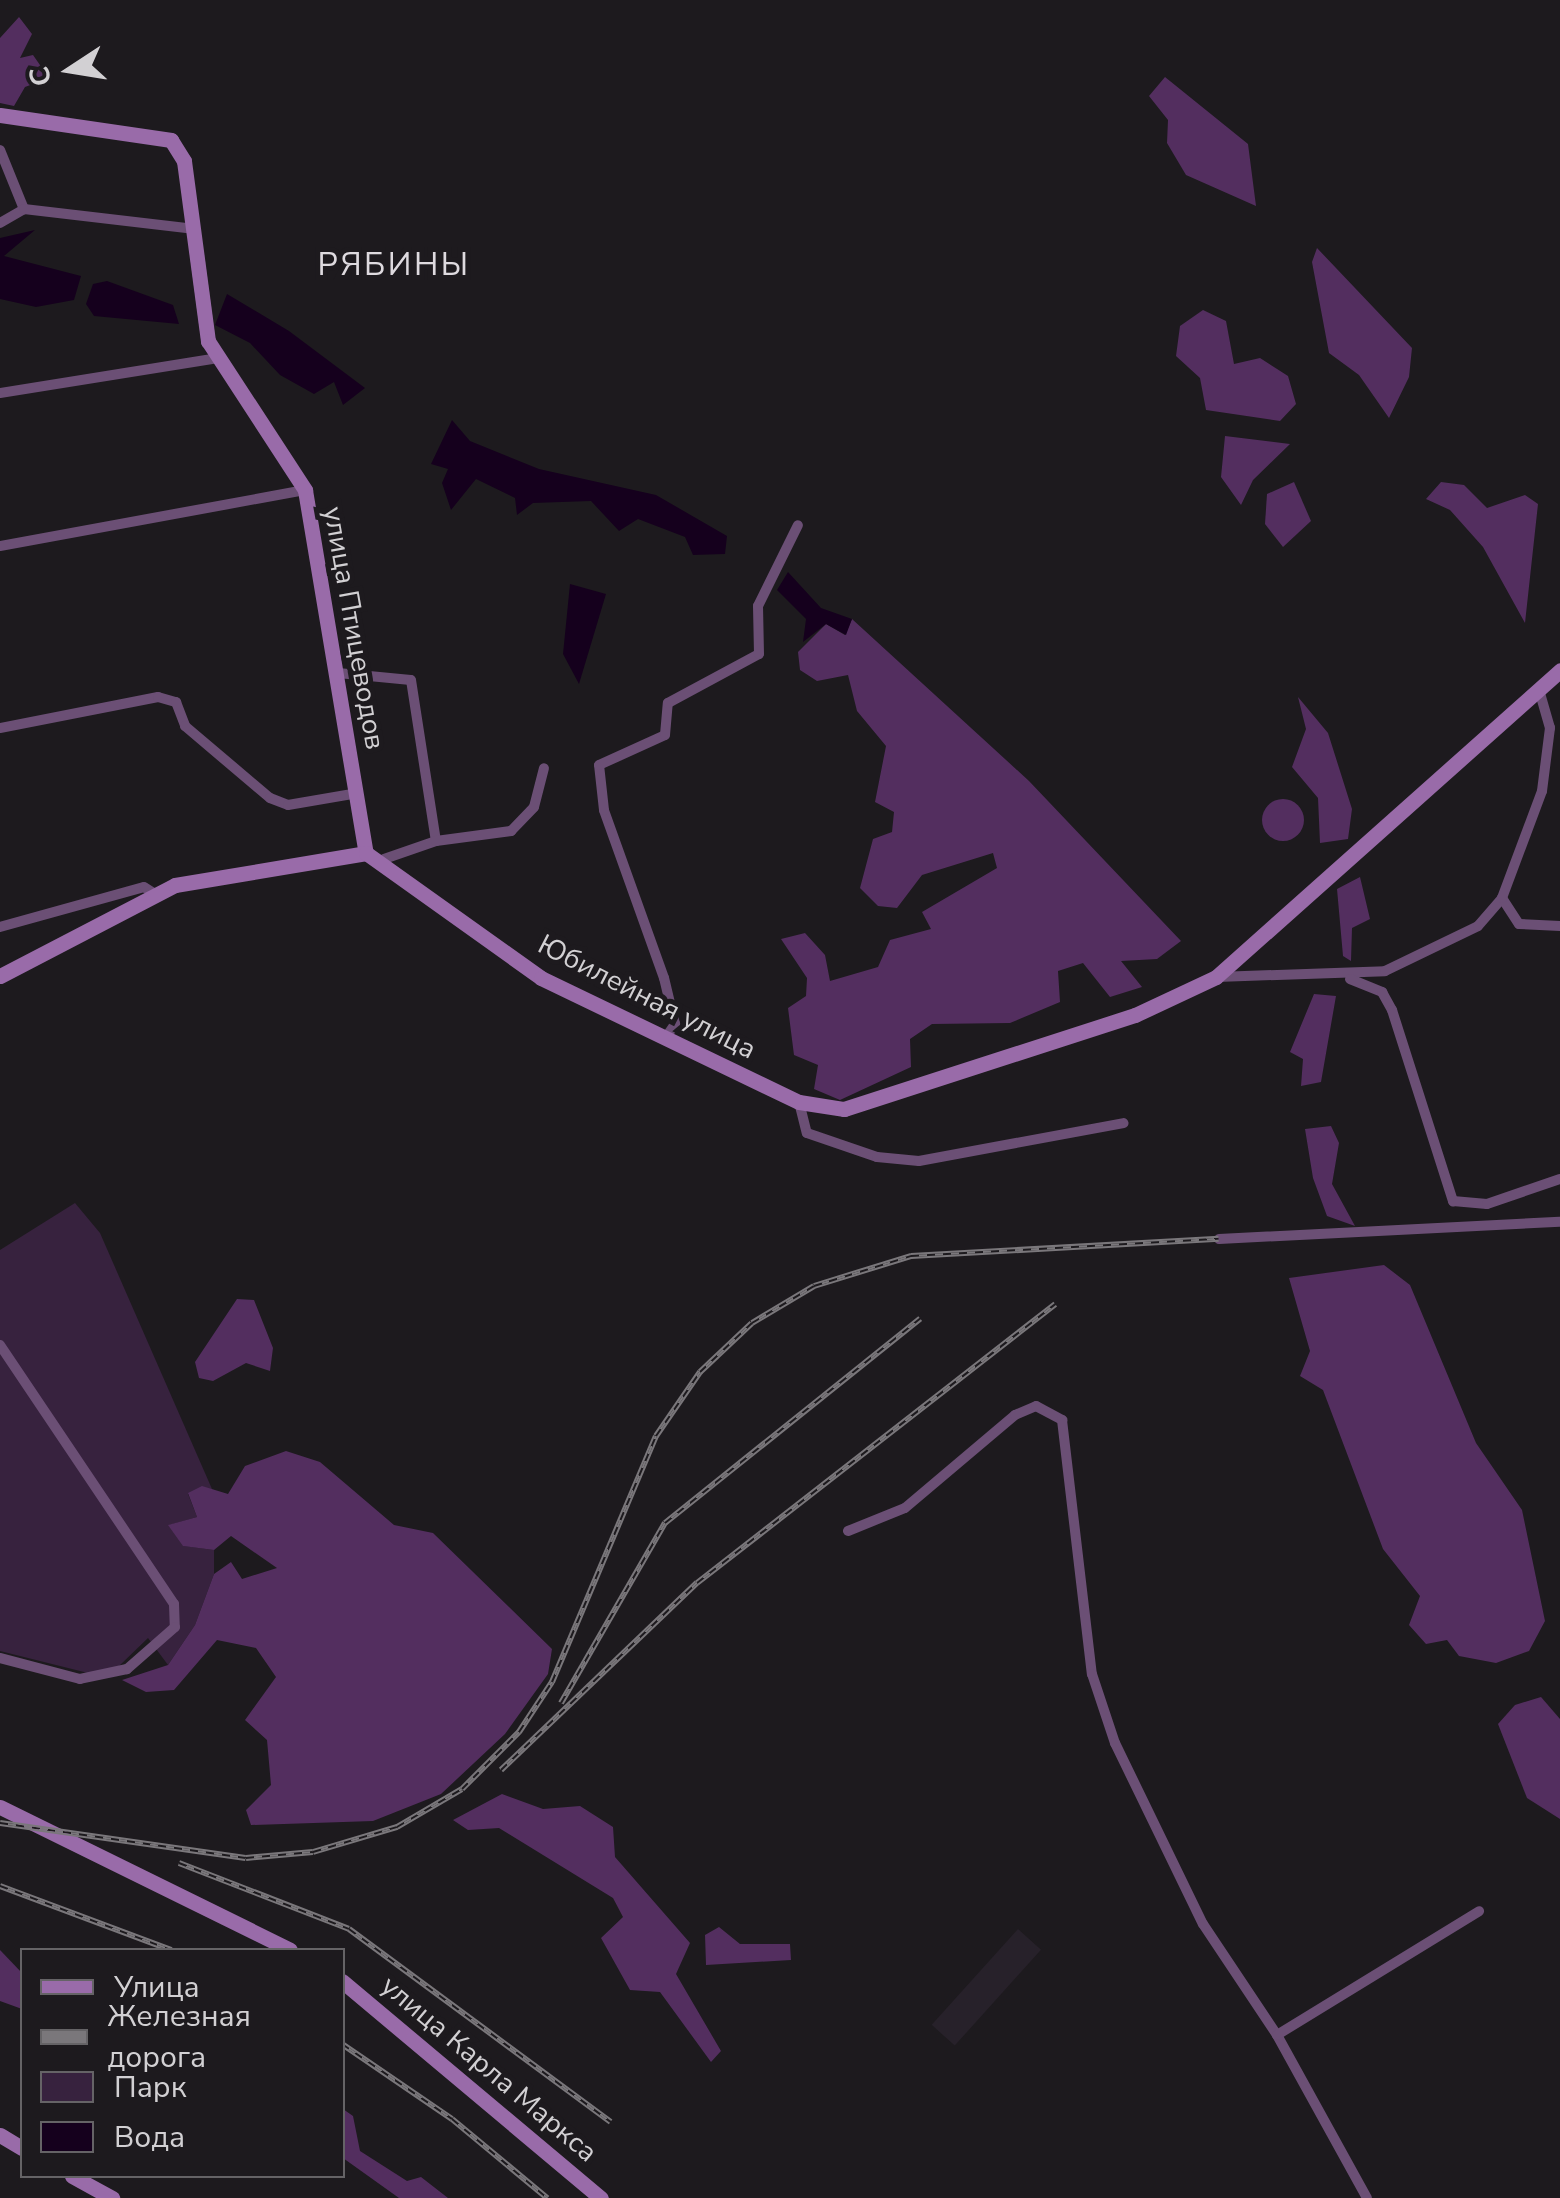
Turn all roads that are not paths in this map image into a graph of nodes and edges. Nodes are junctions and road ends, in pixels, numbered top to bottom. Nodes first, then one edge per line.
1 (0, 115) edge
2 (0, 150) edge
3 (24, 209) junction
4 (0, 223) edge
5 (195, 228) junction
6 (218, 358) junction
7 (0, 393) edge
8 (305, 490) junction
9 (798, 525) dead end
10 (0, 546) edge
11 (1560, 670) edge
12 (338, 673) junction
13 (1539, 690) junction
14 (0, 728) edge
15 (544, 768) dead end
16 (358, 793) junction
17 (436, 841) junction
18 (366, 853) junction
19 (384, 859) junction
20 (154, 894) junction
21 (1502, 898) junction
22 (1560, 926) edge
23 (0, 927) edge
24 (0, 976) edge
25 (1216, 978) junction
26 (1348, 978) junction
27 (666, 1037) junction
28 (799, 1102) junction
29 (1124, 1123) dead end
30 (1560, 1179) edge
31 (1560, 1222) edge
32 (1220, 1239) dead end
33 (0, 1345) edge
34 (848, 1531) dead end
35 (0, 1658) edge
36 (0, 1807) edge
37 (1478, 1911) dead end
38 (286, 1948) edge
39 (345, 1984) edge
40 (1277, 2035) junction
41 (76, 2178) edge
42 (112, 2198) edge
43 (601, 2198) edge
44 (1367, 2198) edge

1 - 5 street, улица Птицеводов
2 - 3 street
3 - 4 street
3 - 5 street
5 - 6 street, улица Птицеводов
6 - 7 street
6 - 8 street, улица Птицеводов
8 - 10 street
8 - 12 street, улица Птицеводов
9 - 27 street
11 - 13 street, Юбилейная улица
12 - 16 street, улица Птицеводов
12 - 17 street
13 - 21 street
13 - 25 street, Юбилейная улица
14 - 16 street
15 - 17 street
16 - 18 street, улица Птицеводов
17 - 19 street
18 - 19 street, Юбилейная улица
18 - 20 street, Юбилейная улица
19 - 27 street, Юбилейная улица
20 - 23 street
20 - 24 street, Юбилейная улица
21 - 22 street
21 - 26 street
25 - 26 street
25 - 28 street, Юбилейная улица
26 - 30 street
27 - 28 street, Юбилейная улица
28 - 29 street
31 - 32 street
33 - 35 street
34 - 40 street
36 - 38 street
37 - 40 street
39 - 43 street, улица Карла Маркса
40 - 44 street
41 - 42 street

